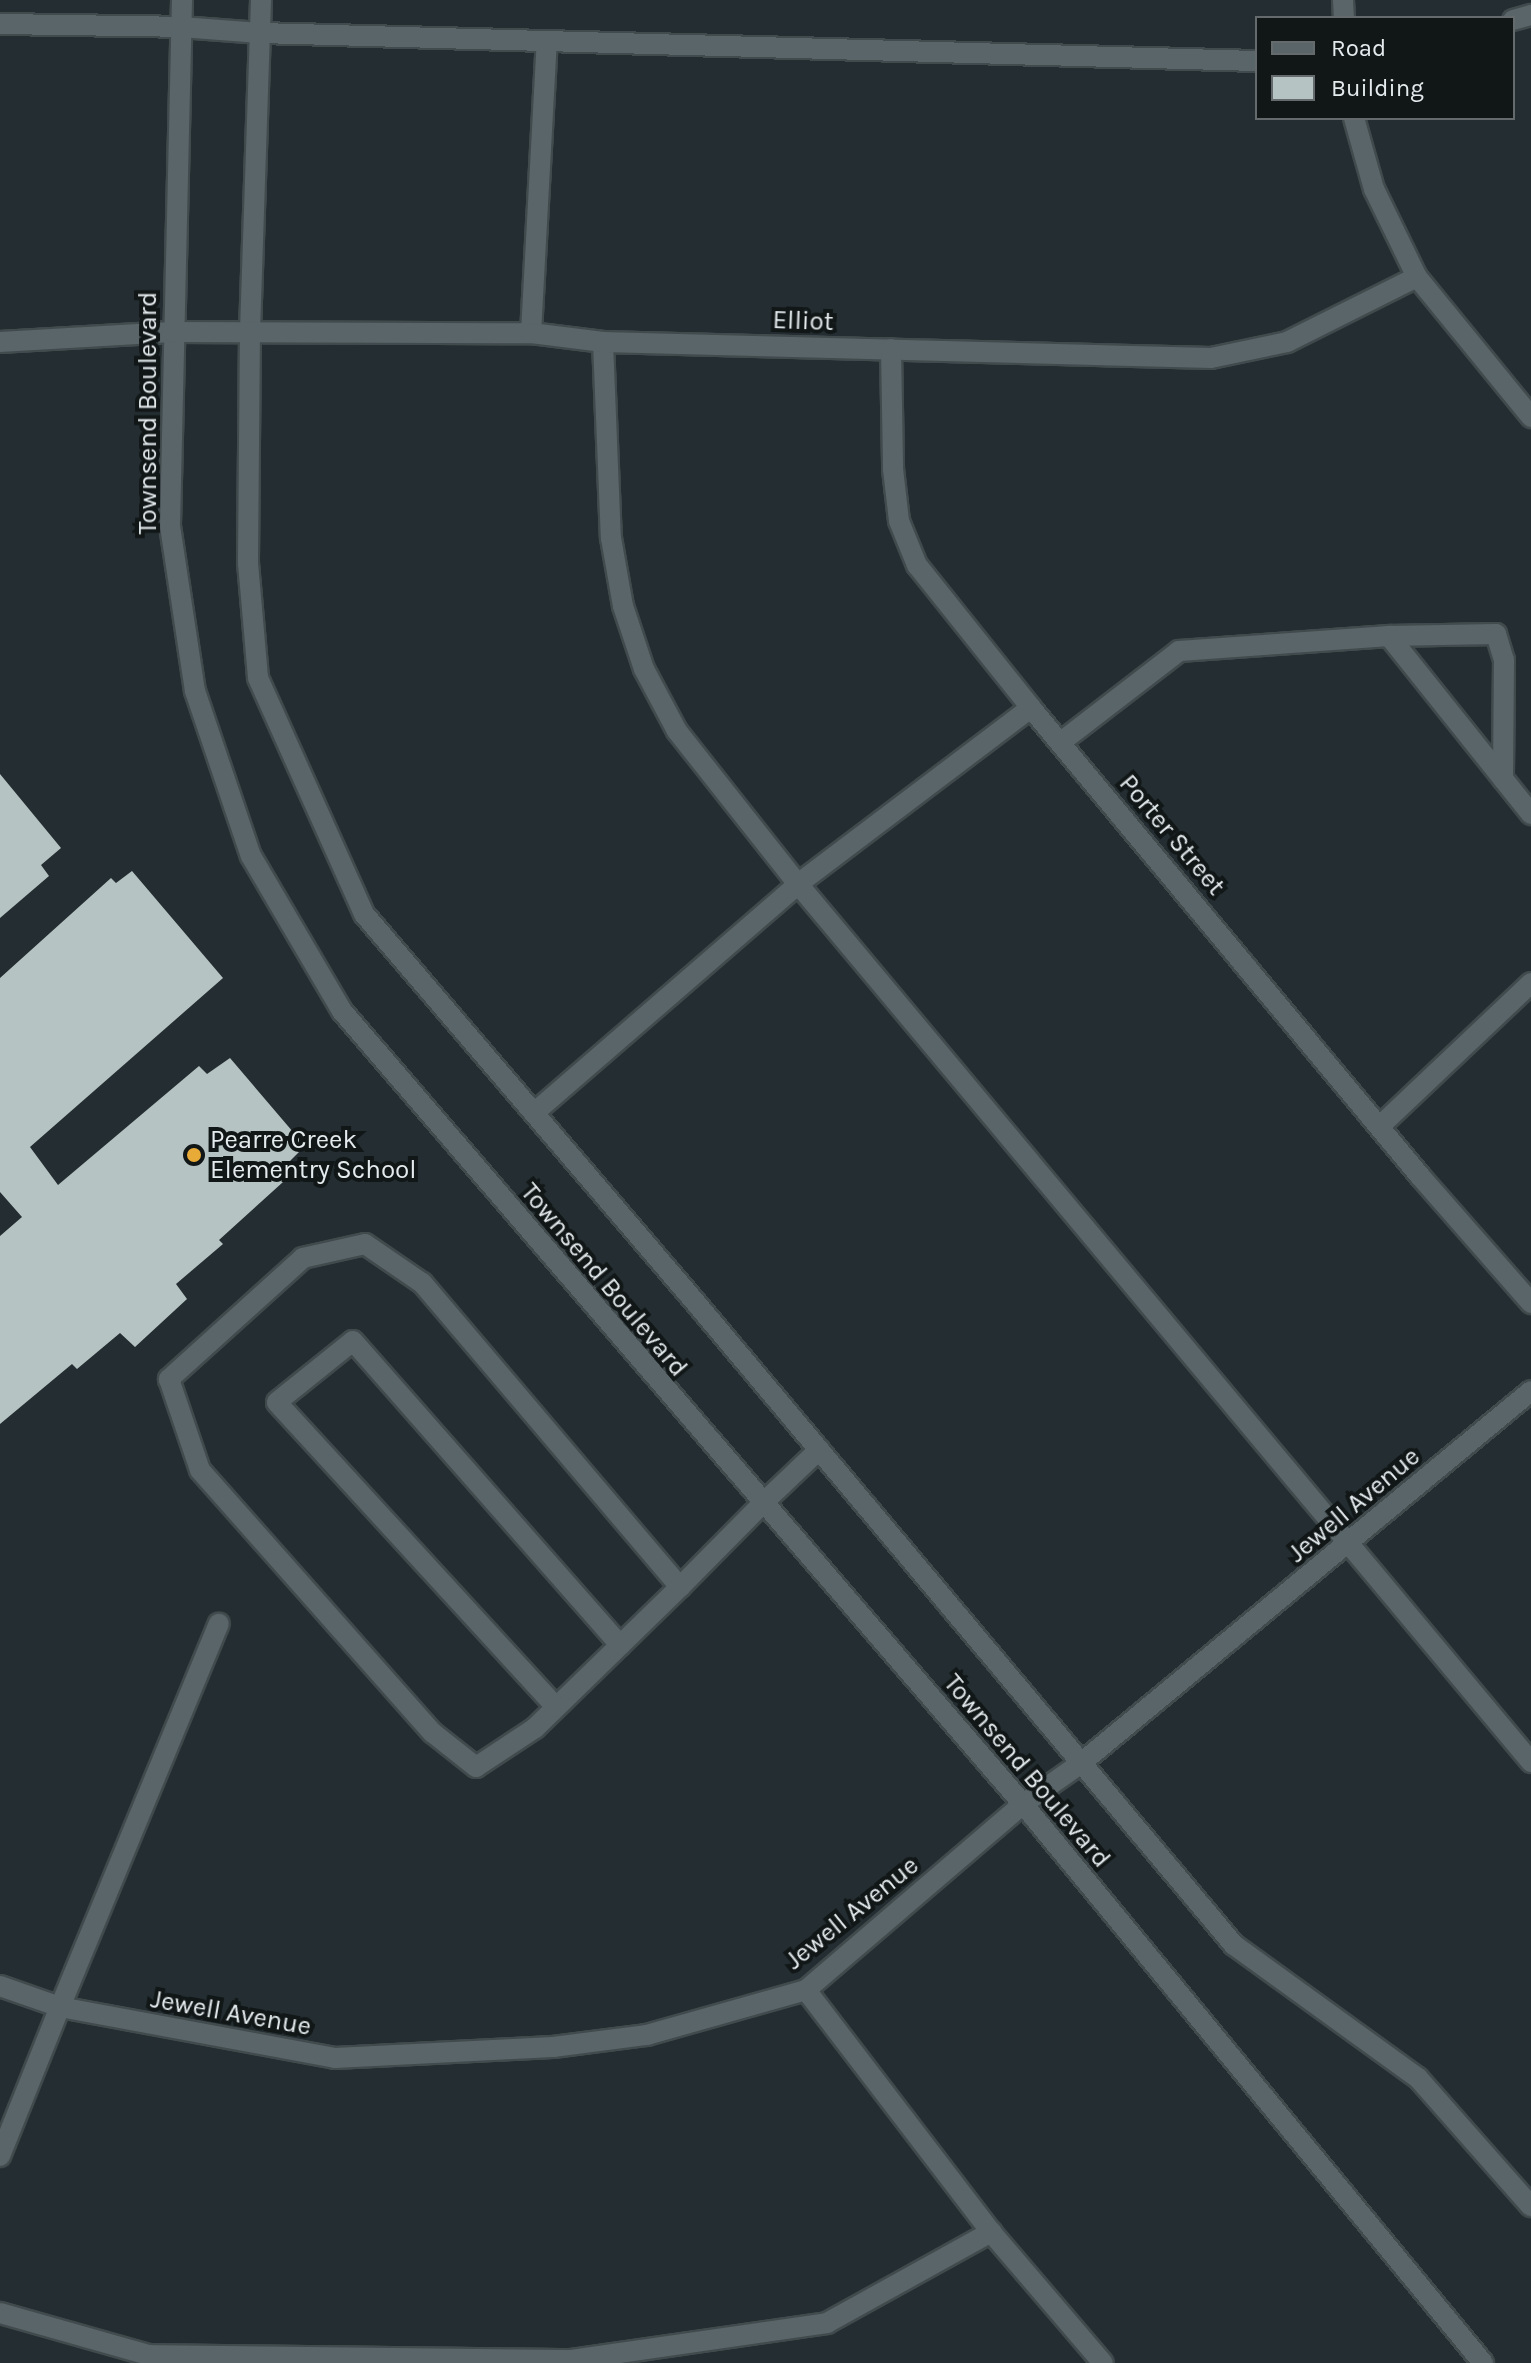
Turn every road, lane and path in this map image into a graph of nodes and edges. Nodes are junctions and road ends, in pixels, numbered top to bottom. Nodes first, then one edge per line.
1 (182, 0) edge
2 (261, 0) edge
3 (0, 24) edge
4 (181, 27) junction
5 (260, 33) junction
6 (547, 42) junction
7 (1255, 61) edge
8 (1355, 120) edge
9 (1417, 277) junction
10 (250, 331) junction
11 (172, 332) junction
12 (531, 333) junction
13 (0, 342) edge
14 (603, 342) junction
15 (891, 349) junction
16 (1531, 417) edge
17 (1389, 636) junction
18 (1031, 708) junction
19 (1061, 742) junction
20 (1503, 779) junction
21 (1531, 814) edge
22 (798, 884) junction
23 (1531, 983) edge
24 (534, 1113) junction
25 (1380, 1126) junction
26 (1531, 1303) edge
27 (1531, 1391) edge
28 (819, 1450) junction
29 (762, 1504) junction
30 (1347, 1545) junction
31 (680, 1587) junction
32 (219, 1624) dead end
33 (620, 1645) junction
34 (556, 1707) junction
35 (1531, 1762) edge
36 (1080, 1764) junction
37 (1023, 1804) junction
38 (0, 1986) edge
39 (806, 1990) junction
40 (60, 2007) junction
41 (0, 2156) edge
42 (1531, 2206) edge
43 (991, 2232) junction
44 (0, 2313) edge
45 (1103, 2363) edge
46 (1483, 2363) edge

1 - 4 street, Townsend Boulevard
2 - 5 street, Townsend Boulevard
3 - 4 street
4 - 5 street
4 - 11 street, Townsend Boulevard
5 - 6 street
5 - 10 street, Townsend Boulevard
6 - 7 street
6 - 12 street
8 - 9 street
9 - 15 street, Elliot
9 - 16 street
10 - 11 street, Elliot
10 - 12 street, Elliot
10 - 24 street, Townsend Boulevard
11 - 13 street, Elliot
11 - 29 street, Townsend Boulevard
12 - 14 street, Elliot
14 - 15 street, Elliot
14 - 22 street
15 - 18 street, Porter Street
17 - 19 street
17 - 20 street
17 - 20 street
18 - 19 street, Porter Street
18 - 22 street
19 - 25 street, Porter Street
20 - 21 street
22 - 24 street
22 - 30 street
23 - 25 street
24 - 28 street, Townsend Boulevard
25 - 26 street, Porter Street
27 - 30 street, Jewell Avenue
28 - 29 street
28 - 36 street, Townsend Boulevard
29 - 31 street
29 - 37 street, Townsend Boulevard
30 - 35 street
30 - 36 street, Jewell Avenue
31 - 33 street
31 - 34 street
32 - 40 street
33 - 34 street
33 - 34 street
36 - 37 street, Jewell Avenue
36 - 42 street, Townsend Boulevard
37 - 39 street, Jewell Avenue
37 - 46 street, Townsend Boulevard
38 - 40 street, Jewell Avenue
39 - 40 street, Jewell Avenue
39 - 43 street
40 - 41 street
43 - 44 street
43 - 45 street

